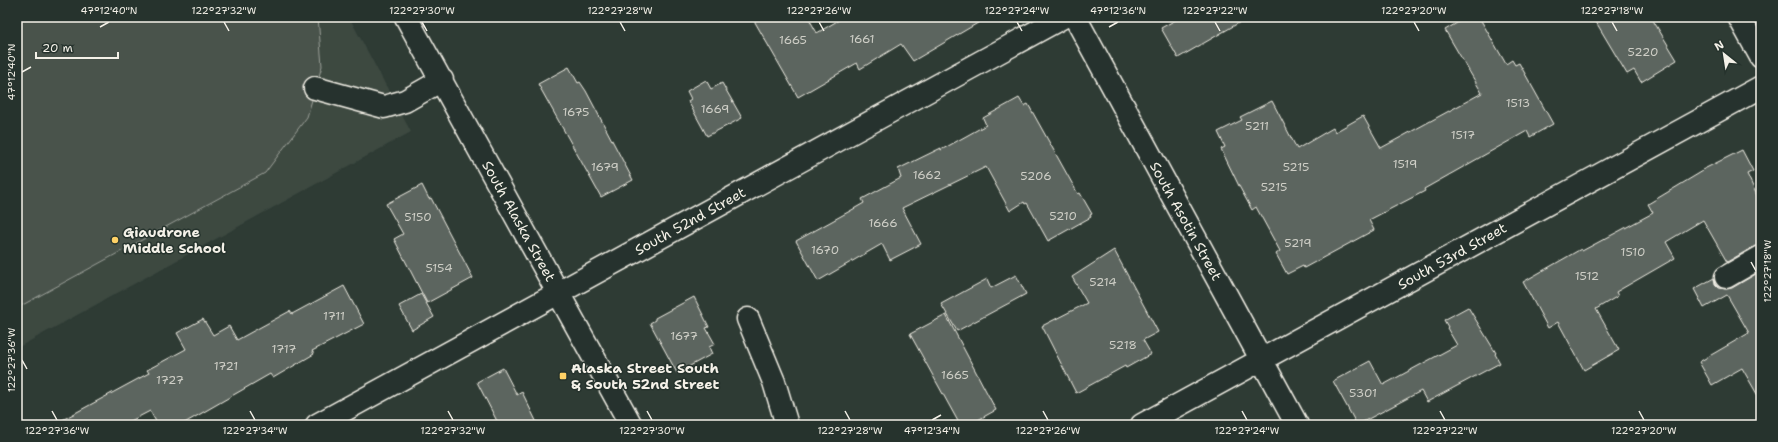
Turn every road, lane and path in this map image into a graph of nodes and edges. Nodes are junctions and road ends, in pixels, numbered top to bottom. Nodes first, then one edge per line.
1 (406, 17) edge
2 (1063, 17) edge
3 (1075, 17) edge
4 (1739, 17) edge
5 (1761, 57) edge
6 (442, 80) junction
7 (1761, 87) edge
8 (315, 88) dead end
9 (1761, 258) edge
10 (1726, 278) dead end
11 (559, 293) junction
12 (748, 319) dead end
13 (1262, 360) junction
14 (317, 425) edge
15 (631, 425) edge
16 (788, 425) edge
17 (1142, 425) edge
18 (1297, 425) edge

1 - 6 street, South Alaska Street
2 - 11 street, South 52nd Street
3 - 13 street, South Asotin Street
4 - 5 street
6 - 8 street
6 - 11 street, South Alaska Street
7 - 13 street, South 53rd Street
9 - 10 street
11 - 14 street, South 52nd Street
11 - 15 street, South Alaska Street
12 - 16 street
13 - 17 street, South 53rd Street
13 - 18 street, South Asotin Street

